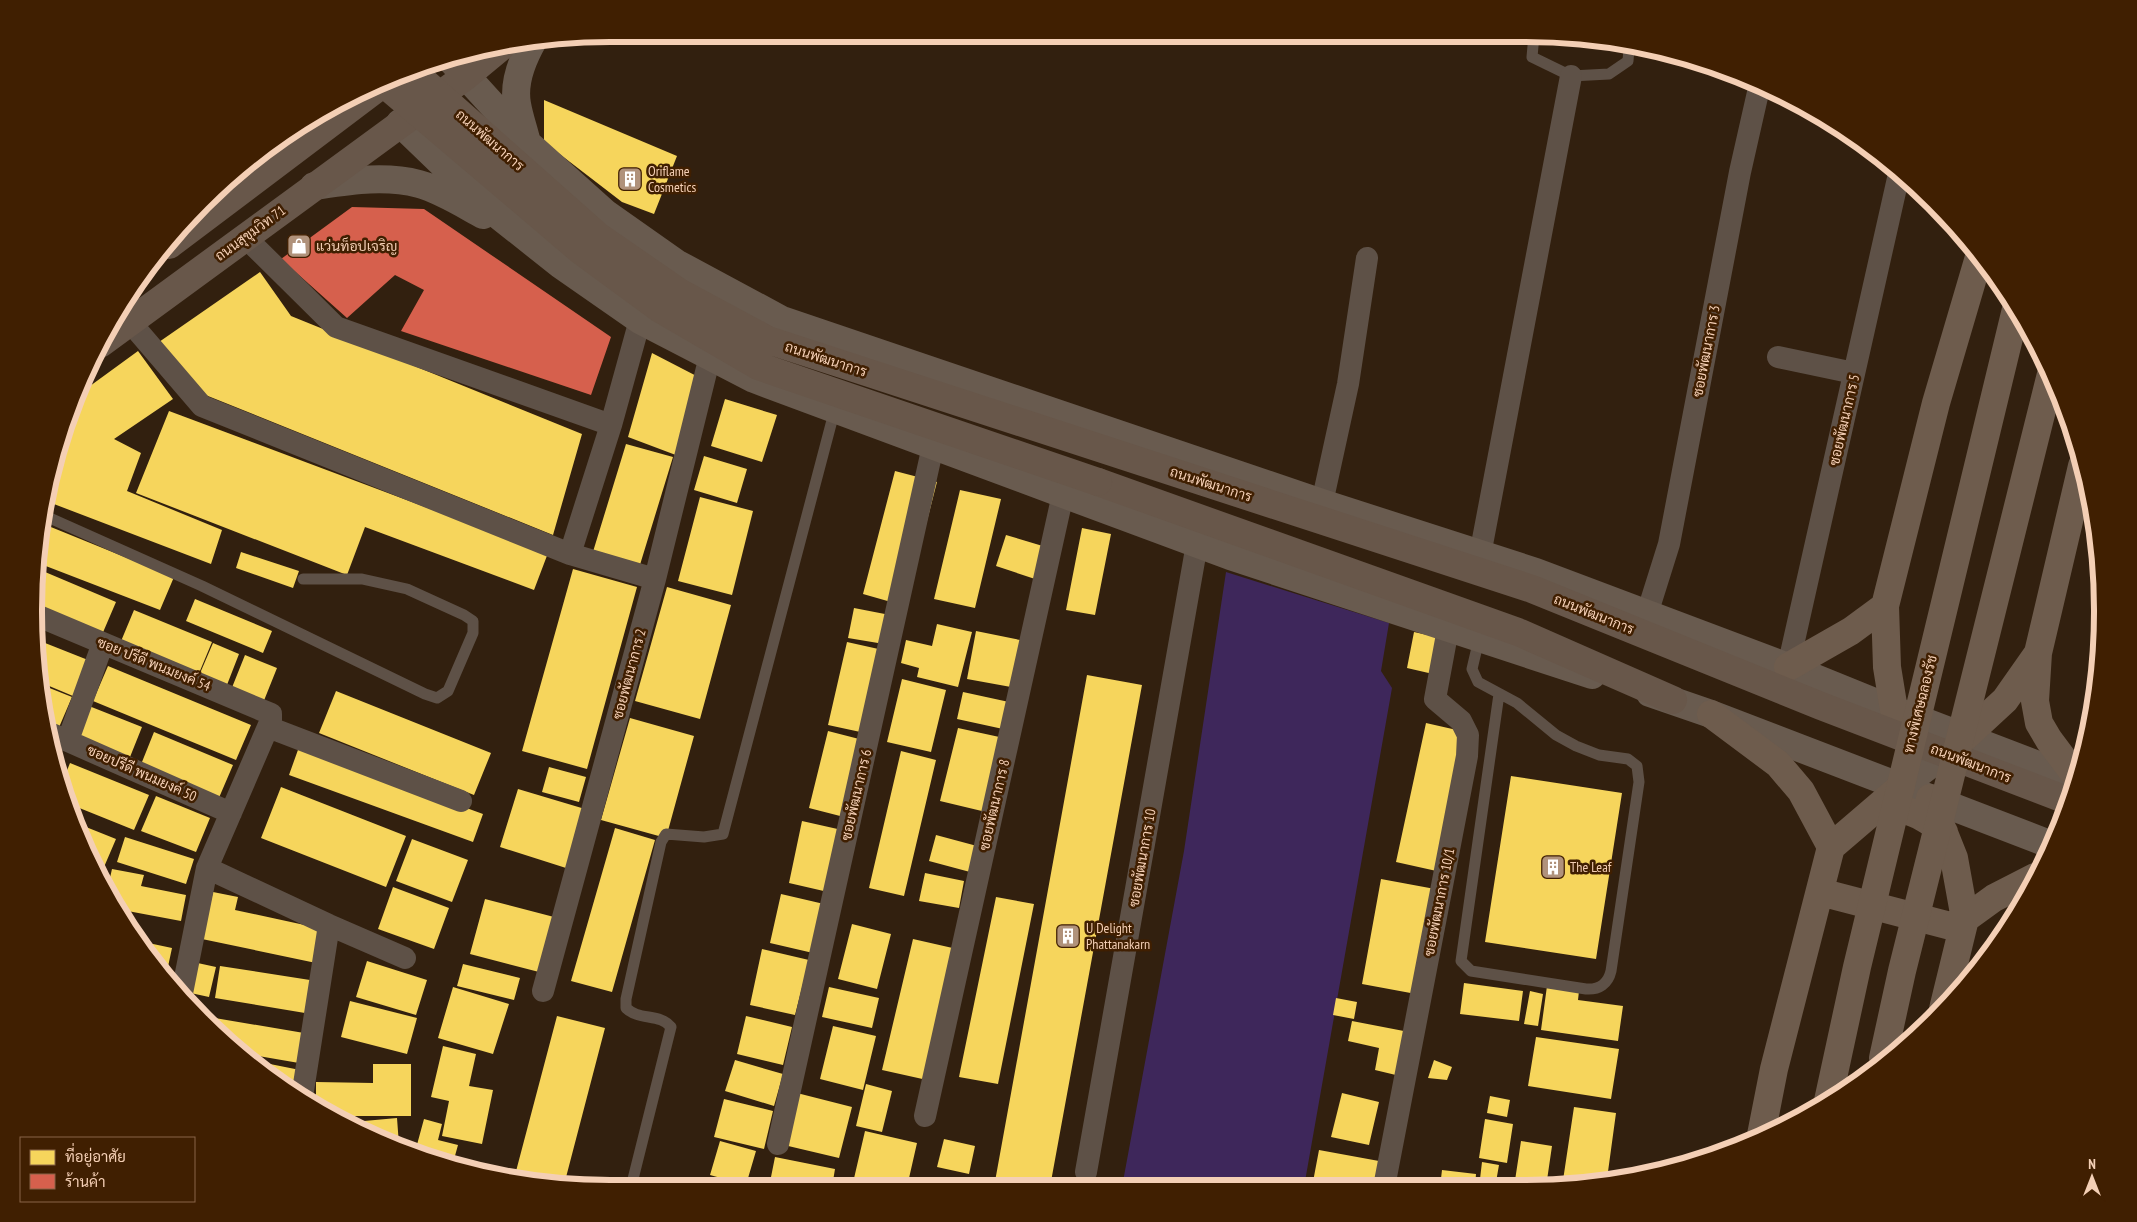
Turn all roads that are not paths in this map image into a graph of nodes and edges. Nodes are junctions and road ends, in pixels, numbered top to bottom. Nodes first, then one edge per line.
1 (1533, 42) edge
2 (528, 48) edge
3 (1629, 52) edge
4 (474, 59) edge
5 (458, 67) edge
6 (1571, 76) junction
7 (418, 77) edge
8 (381, 91) edge
9 (379, 92) edge
10 (1758, 92) edge
11 (352, 105) edge
12 (400, 123) junction
13 (528, 143) junction
14 (280, 149) edge
15 (268, 170) junction
16 (1897, 181) edge
17 (314, 186) junction
18 (227, 192) edge
19 (245, 237) junction
20 (526, 238) junction
21 (1367, 258) dead end
22 (1977, 265) edge
23 (746, 301) junction
24 (2013, 319) edge
25 (640, 320) junction
26 (130, 322) junction
27 (116, 332) edge
28 (1778, 357) dead end
29 (714, 358) junction
30 (1854, 373) junction
31 (2048, 386) edge
32 (835, 409) junction
33 (610, 424) junction
34 (933, 446) junction
35 (2079, 479) edge
36 (1063, 494) junction
37 (1322, 503) junction
38 (50, 518) edge
39 (1197, 544) junction
40 (570, 554) junction
41 (1480, 556) junction
42 (303, 579) dead end
43 (656, 579) junction
44 (1885, 606) junction
45 (1647, 614) junction
46 (42, 618) edge
47 (1448, 629) junction
48 (1479, 639) junction
49 (102, 643) junction
50 (2038, 653) junction
51 (1788, 667) junction
52 (1499, 694) junction
53 (1674, 700) junction
54 (1894, 710) junction
55 (1711, 714) junction
56 (270, 720) junction
57 (60, 737) edge
58 (1965, 737) junction
59 (2071, 770) edge
60 (2069, 777) edge
61 (1910, 780) junction
62 (1930, 798) junction
63 (2062, 798) edge
64 (462, 801) dead end
65 (1873, 811) junction
66 (231, 813) junction
67 (1944, 832) junction
68 (2045, 843) edge
69 (1831, 847) junction
70 (208, 868) junction
71 (2025, 882) edge
72 (1820, 892) junction
73 (1964, 924) junction
74 (329, 926) junction
75 (406, 958) dead end
76 (184, 985) edge
77 (543, 991) dead end
78 (1947, 992) edge
79 (1884, 1052) edge
80 (303, 1089) edge
81 (1830, 1091) edge
82 (925, 1116) dead end
83 (1762, 1128) edge
84 (778, 1144) dead end
85 (1086, 1172) dead end
86 (633, 1180) edge
87 (1385, 1180) edge

1 - 6 lane
2 - 13 main road
3 - 6 lane
4 - 5 main road, ถนนสุขุมวิท 71
5 - 12 main road, ถนนสุขุมวิท 71
5 - 13 main road, ถนนพัฒนาการ
6 - 41 street
7 - 63 main road, ถนนพัฒนาการ, bridge
8 - 53 main road, ถนนพัฒนาการ, bridge
9 - 12 main road
10 - 45 street, ซอยพัฒนาการ 3
11 - 15 main road
12 - 17 main road, ถนนสุขุมวิท 71
12 - 20 main road, ถนนพัฒนาการ
13 - 23 main road, ถนนพัฒนาการ
14 - 15 main road
15 - 18 main road
16 - 30 street, ซอยพัฒนาการ 5
17 - 19 main road, ถนนสุขุมวิท 71
17 - 20 main road
19 - 26 main road, ถนนสุขุมวิท 71
19 - 33 street
20 - 25 main road, ถนนพัฒนาการ
21 - 37 street
22 - 44 highway
23 - 29 main road
23 - 37 main road, ถนนพัฒนาการ
24 - 81 highway, ทางพิเศษฉลองรัช, bridge
25 - 29 main road, ถนนพัฒนาการ
25 - 33 street
26 - 27 main road, ถนนสุขุมวิท 71
26 - 40 street
28 - 30 street
29 - 32 main road, ถนนพัฒนาการ
29 - 43 street, ซอยพัฒนาการ 2
30 - 51 street, ซอยพัฒนาการ 5
31 - 79 highway, bridge
32 - 34 main road, ถนนพัฒนาการ
32 - 86 lane
33 - 40 street
34 - 36 main road, ถนนพัฒนาการ
34 - 84 street, ซอยพัฒนาการ 6
35 - 50 highway
36 - 39 main road, ถนนพัฒนาการ
36 - 82 street, ซอยพัฒนาการ 8
37 - 41 main road, ถนนพัฒนาการ
38 - 42 lane
39 - 47 main road, ถนนพัฒนาการ
39 - 85 street, ซอยพัฒนาการ 10
40 - 43 street
41 - 45 main road, ถนนพัฒนาการ
43 - 77 street, ซอยพัฒนาการ 2
44 - 51 highway
44 - 54 highway
45 - 51 main road, ถนนพัฒนาการ
46 - 49 street, ซอย ปรีดี พนมยงค์ 54
47 - 48 main road, ถนนพัฒนาการ
47 - 87 street, ซอยพัฒนาการ 10/1
48 - 52 lane
48 - 53 main road, ถนนพัฒนาการ
49 - 56 street, ซอย ปรีดี พนมยงค์ 54
49 - 57 street
50 - 58 highway
50 - 59 highway
51 - 54 main road, ถนนพัฒนาการ
52 - 52 lane
53 - 55 main road, ถนนพัฒนาการ
54 - 58 main road, ถนนพัฒนาการ
54 - 61 main road
55 - 61 main road, ถนนพัฒนาการ
55 - 69 highway
56 - 64 street, ซอย ปรีดี พนมยงค์ 54
56 - 66 street
57 - 66 street, ซอยปรีดี พนมยงค์ 50
58 - 60 main road, ถนนพัฒนาการ
58 - 61 main road
61 - 62 main road
61 - 65 highway
62 - 67 highway
62 - 68 main road
65 - 67 highway
65 - 69 highway
66 - 70 street
67 - 73 highway
69 - 72 highway
70 - 74 street
70 - 76 street
71 - 73 highway
72 - 73 highway
72 - 83 highway
73 - 78 highway
74 - 75 street
74 - 80 street

